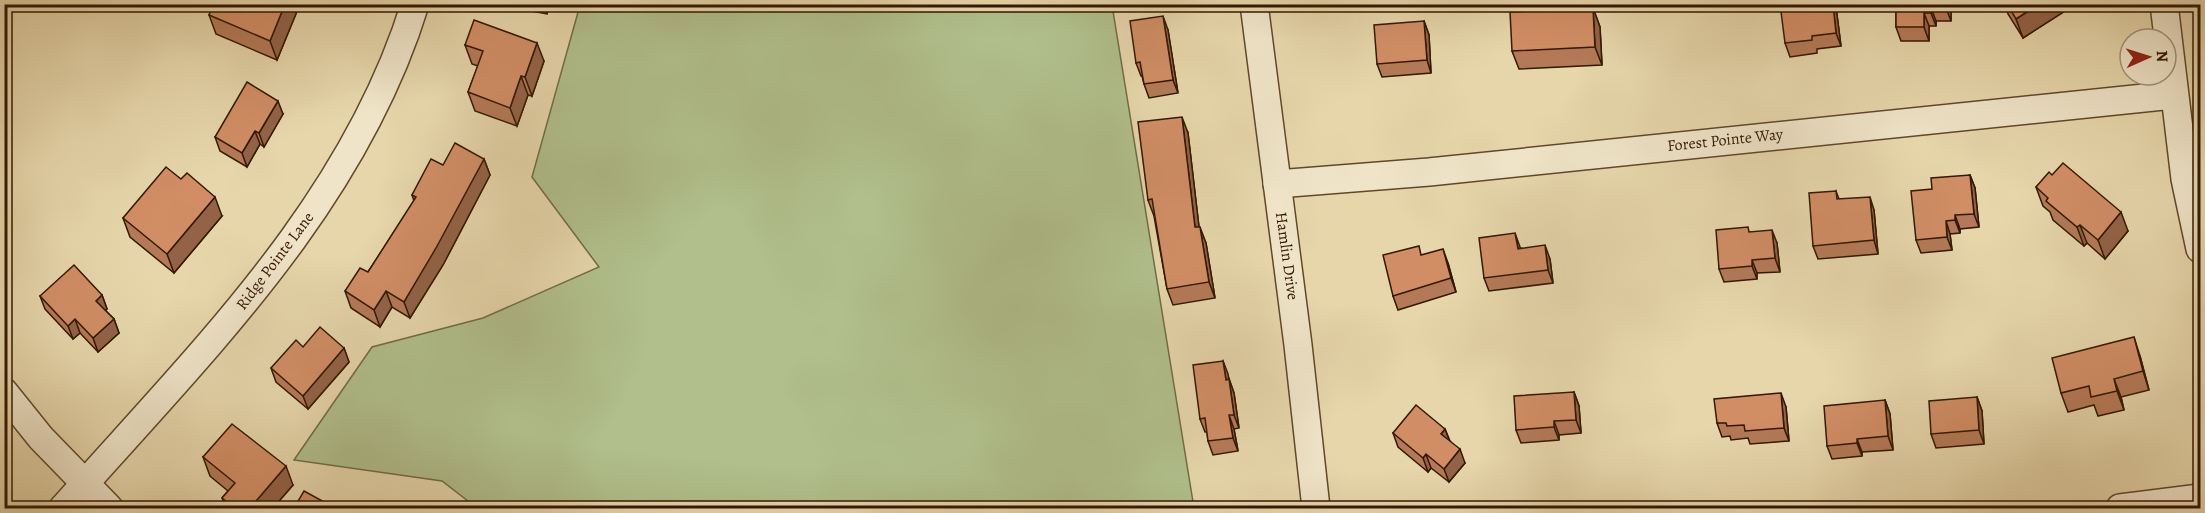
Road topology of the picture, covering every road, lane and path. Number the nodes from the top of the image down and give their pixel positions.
1 (415, 4) edge
2 (1254, 4) edge
3 (2164, 4) edge
4 (2173, 95) junction
5 (1277, 184) junction
6 (2200, 249) edge
7 (4, 392) edge
8 (84, 485) junction
9 (2200, 498) edge
10 (63, 508) edge
11 (109, 508) edge
12 (1316, 508) edge
13 (2120, 508) edge

1 - 8 street, Ridge Pointe Lane
2 - 5 street, Hamlin Drive
3 - 4 street
4 - 5 street, Forest Pointe Way
4 - 6 street
5 - 12 street, Hamlin Drive
7 - 8 street
8 - 10 street, Ridge Pointe Lane
8 - 11 street
9 - 13 street

